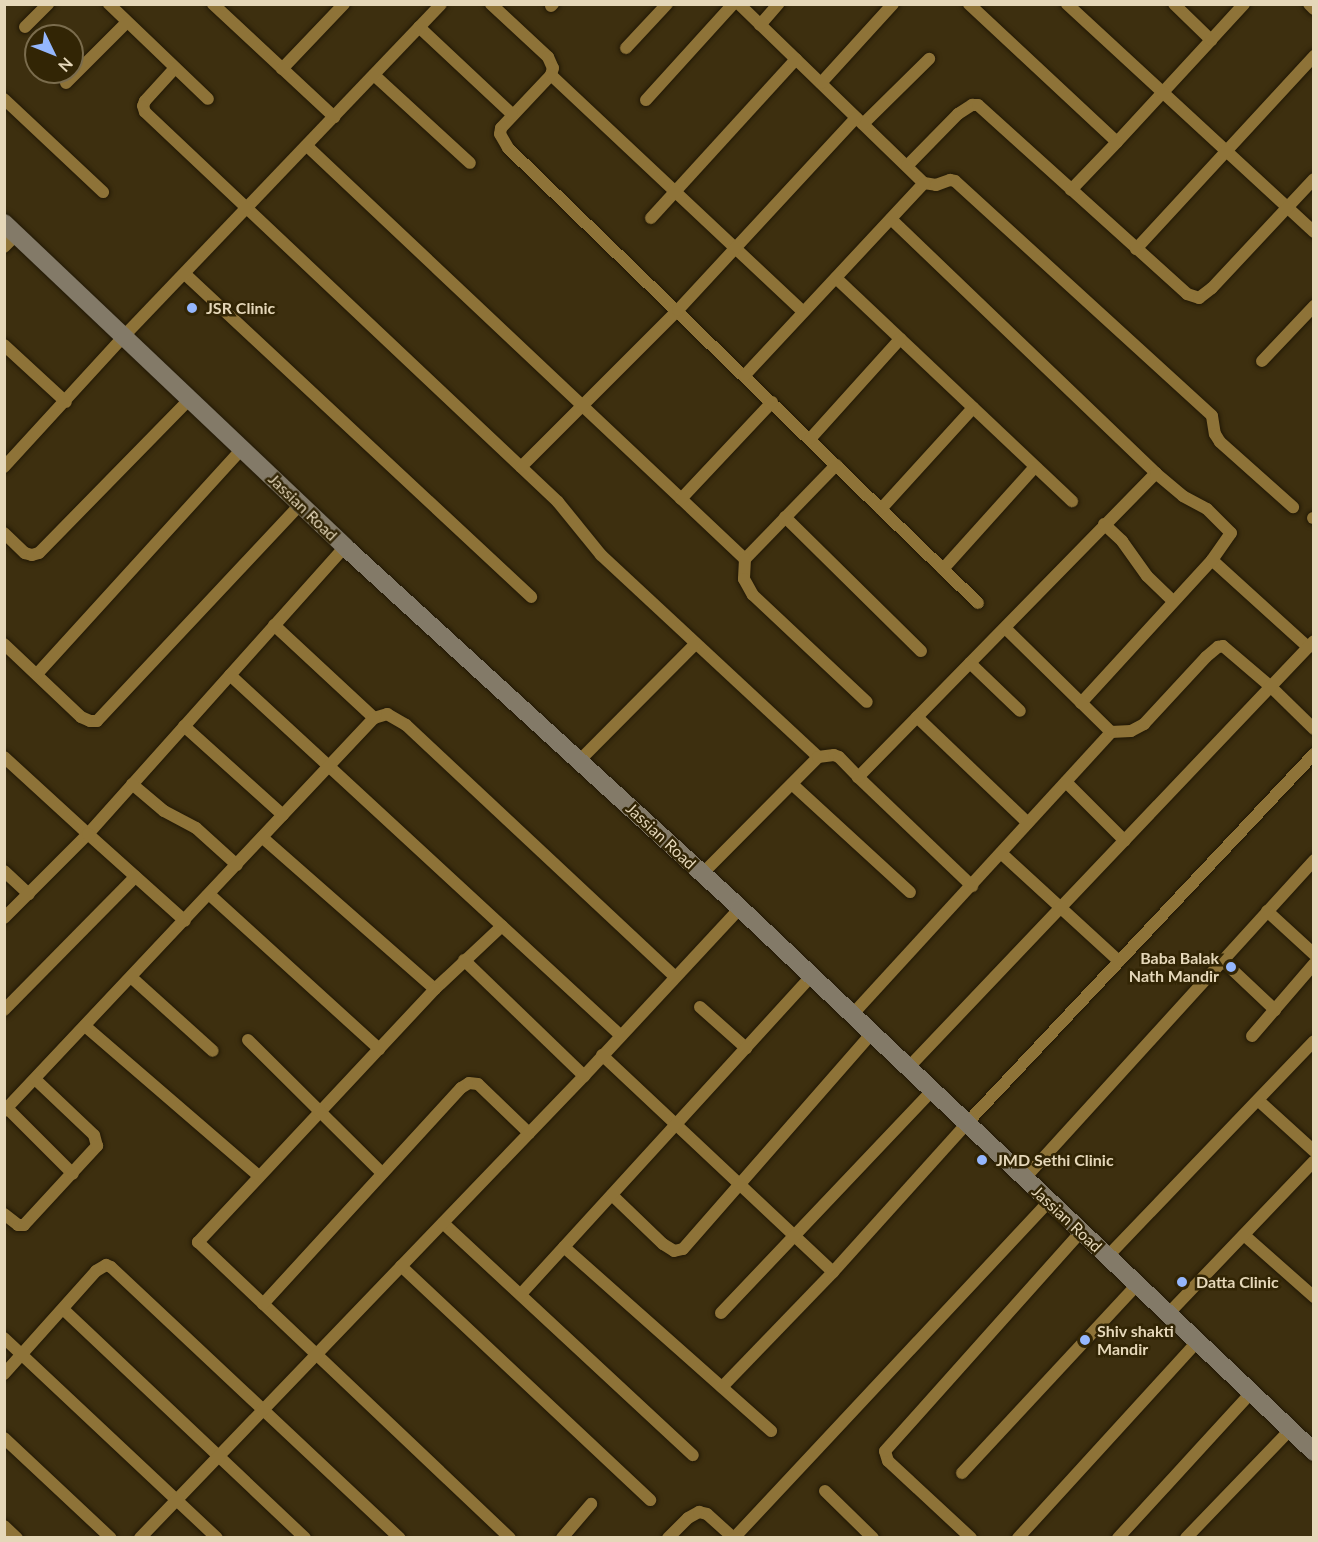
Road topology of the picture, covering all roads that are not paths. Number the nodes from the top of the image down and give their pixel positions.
1 (48, 4) edge
2 (109, 4) edge
3 (344, 4) edge
4 (441, 4) edge
5 (491, 4) edge
6 (667, 4) edge
7 (733, 4) edge
8 (739, 4) edge
9 (778, 4) edge
10 (894, 4) edge
11 (969, 4) edge
12 (1067, 4) edge
13 (1174, 4) edge
14 (1244, 4) edge
15 (1309, 4) edge
16 (220, 7) edge
17 (1314, 9) edge
18 (127, 22) junction
19 (28, 24) edge
20 (760, 24) junction
21 (419, 27) junction
22 (1211, 40) junction
23 (626, 48) dead end
24 (1314, 56) edge
25 (796, 59) junction
26 (929, 59) dead end
27 (84, 65) edge
28 (175, 68) junction
29 (282, 69) junction
30 (374, 75) junction
31 (551, 75) junction
32 (821, 83) junction
33 (1162, 93) junction
34 (4, 99) edge
35 (208, 99) dead end
36 (646, 100) dead end
37 (512, 114) junction
38 (334, 117) junction
39 (860, 121) junction
40 (1117, 142) junction
41 (308, 146) junction
42 (1227, 152) junction
43 (470, 163) dead end
44 (907, 166) junction
45 (1314, 179) edge
46 (924, 183) junction
47 (1071, 190) junction
48 (675, 191) junction
49 (103, 192) dead end
50 (1287, 207) junction
51 (247, 210) junction
52 (651, 218) dead end
53 (891, 219) junction
54 (1314, 232) edge
55 (8, 235) edge
56 (735, 248) junction
57 (1136, 249) junction
58 (186, 274) junction
59 (836, 278) junction
60 (1314, 306) edge
61 (678, 310) junction
62 (803, 312) junction
63 (123, 337) junction
64 (900, 339) junction
65 (4, 345) edge
66 (1262, 361) dead end
67 (745, 375) junction
68 (190, 399) junction
69 (66, 402) junction
70 (772, 402) junction
71 (582, 406) junction
72 (973, 408) junction
73 (810, 439) junction
74 (243, 448) junction
75 (836, 465) junction
76 (4, 467) edge
77 (521, 467) junction
78 (1035, 467) junction
79 (1156, 473) junction
80 (681, 499) junction
81 (1072, 501) dead end
82 (300, 505) junction
83 (1293, 507) dead end
84 (881, 509) junction
85 (785, 517) junction
86 (1104, 524) junction
87 (4, 533) edge
88 (345, 547) junction
89 (745, 559) junction
90 (1212, 560) junction
91 (943, 569) junction
92 (531, 597) dead end
93 (1173, 601) junction
94 (978, 603) dead end
95 (274, 625) junction
96 (1005, 628) junction
97 (4, 644) edge
98 (695, 644) junction
99 (1311, 644) edge
100 (921, 651) dead end
101 (970, 663) junction
102 (37, 674) junction
103 (230, 675) junction
104 (1271, 687) junction
105 (867, 702) dead end
106 (1081, 703) junction
107 (1020, 711) dead end
108 (917, 717) junction
109 (374, 718) junction
110 (184, 726) junction
111 (1314, 729) edge
112 (1111, 732) junction
113 (1314, 754) edge
114 (4, 757) edge
115 (818, 757) junction
116 (579, 761) junction
117 (330, 768) junction
118 (858, 777) junction
119 (1066, 782) junction
120 (132, 784) junction
121 (792, 784) junction
122 (283, 815) junction
123 (1028, 823) junction
124 (88, 834) junction
125 (264, 838) junction
126 (1125, 840) junction
127 (1001, 852) junction
128 (1314, 860) edge
129 (237, 865) junction
130 (4, 871) edge
131 (702, 874) junction
132 (135, 877) junction
133 (972, 886) junction
134 (910, 892) dead end
135 (29, 894) junction
136 (210, 895) junction
137 (740, 908) junction
138 (1062, 908) junction
139 (1267, 911) junction
140 (4, 918) edge
141 (185, 921) junction
142 (502, 926) junction
143 (1314, 954) edge
144 (464, 960) junction
145 (1222, 960) junction
146 (1119, 961) junction
147 (1314, 964) edge
148 (674, 976) junction
149 (811, 976) junction
150 (131, 977) junction
151 (435, 989) junction
152 (700, 1007) dead end
153 (4, 1010) edge
154 (1275, 1010) junction
155 (852, 1015) junction
156 (85, 1026) junction
157 (872, 1034) junction
158 (620, 1035) junction
159 (1252, 1036) dead end
160 (248, 1040) dead end
161 (1314, 1041) edge
162 (746, 1048) junction
163 (379, 1049) junction
164 (213, 1051) dead end
165 (602, 1055) junction
166 (908, 1068) junction
167 (584, 1076) junction
168 (35, 1079) junction
169 (932, 1091) junction
170 (1259, 1101) junction
171 (6, 1109) edge
172 (320, 1113) junction
173 (967, 1124) junction
174 (674, 1126) junction
175 (529, 1133) junction
176 (1314, 1150) edge
177 (1312, 1165) edge
178 (382, 1173) junction
179 (72, 1174) junction
180 (260, 1176) junction
181 (1025, 1178) junction
182 (739, 1186) junction
183 (612, 1195) junction
184 (1049, 1201) junction
185 (4, 1214) edge
186 (443, 1223) junction
187 (1081, 1232) junction
188 (1244, 1235) junction
189 (793, 1236) junction
190 (564, 1247) junction
191 (1107, 1257) junction
192 (401, 1266) junction
193 (833, 1272) junction
194 (1137, 1285) junction
195 (521, 1294) junction
196 (1314, 1297) edge
197 (263, 1304) junction
198 (63, 1309) junction
199 (721, 1313) dead end
200 (1168, 1314) junction
201 (4, 1338) edge
202 (1197, 1342) junction
203 (315, 1355) junction
204 (22, 1356) junction
205 (4, 1374) edge
206 (722, 1387) junction
207 (1251, 1393) junction
208 (263, 1409) junction
209 (1290, 1430) junction
210 (771, 1431) dead end
211 (4, 1438) edge
212 (1311, 1444) edge
213 (693, 1455) dead end
214 (218, 1456) junction
215 (962, 1473) dead end
216 (825, 1491) dead end
217 (177, 1499) junction
218 (650, 1500) dead end
219 (591, 1504) dead end
220 (4, 1526) edge
221 (17, 1538) edge
222 (111, 1538) edge
223 (140, 1538) edge
224 (217, 1538) edge
225 (305, 1538) edge
226 (400, 1538) edge
227 (510, 1538) edge
228 (562, 1538) edge
229 (668, 1538) edge
230 (734, 1538) edge
231 (873, 1538) edge
232 (971, 1538) edge
233 (1018, 1538) edge
234 (1118, 1538) edge
235 (1186, 1538) edge

1 - 19 street
2 - 18 street
3 - 29 street
4 - 21 street
5 - 31 street
6 - 23 street
7 - 36 street
8 - 20 street
9 - 20 street
10 - 32 street
11 - 40 street
12 - 33 street
13 - 22 street
14 - 22 street
15 - 17 street
16 - 29 street
18 - 27 street
18 - 28 street
20 - 25 street
21 - 30 street
21 - 37 street
22 - 33 street
24 - 42 street
25 - 32 street
25 - 48 street
26 - 39 street
28 - 35 street
28 - 51 street
29 - 38 street
30 - 38 street
30 - 43 street
31 - 37 street
31 - 48 street
32 - 39 street
33 - 40 street
33 - 42 street
34 - 49 street
37 - 61 street
38 - 41 street
39 - 44 street
39 - 56 street
40 - 47 street
41 - 51 street
41 - 71 street
42 - 50 street
42 - 57 street
44 - 46 street
44 - 47 street
45 - 50 street
46 - 53 street
46 - 83 street
47 - 57 street
48 - 52 street
48 - 56 street
50 - 54 street
50 - 57 street
51 - 58 street
51 - 77 street
53 - 59 street
53 - 79 street
55 - 63 street, Jassian Road
56 - 61 street
56 - 62 street
58 - 63 street
58 - 92 street
59 - 62 street
59 - 64 street
60 - 66 street
61 - 67 street
61 - 71 street
62 - 67 street
63 - 68 street, Jassian Road
63 - 69 street
64 - 72 street
64 - 73 street
65 - 69 street
67 - 70 street
68 - 74 street, Jassian Road
68 - 87 street
69 - 76 street
70 - 73 street
70 - 80 street
71 - 77 street
71 - 80 street
72 - 78 street
72 - 84 street
73 - 75 street
74 - 82 street, Jassian Road
74 - 102 street
75 - 84 street
75 - 85 street
77 - 98 street
78 - 81 street
78 - 91 street
79 - 86 street
79 - 90 street
80 - 89 street
82 - 88 street, Jassian Road
82 - 102 street
84 - 91 street
85 - 89 street
85 - 100 street
86 - 93 street
86 - 96 street
88 - 95 street
88 - 116 street, Jassian Road
89 - 105 street
90 - 93 street
90 - 99 street
91 - 94 street
93 - 106 street
95 - 103 street
95 - 109 street
96 - 101 street
96 - 106 street
97 - 102 street
98 - 115 street
98 - 116 street
99 - 104 street
101 - 107 street
101 - 108 street
103 - 110 street
103 - 117 street
104 - 111 street
104 - 112 street
104 - 126 street
106 - 112 street
108 - 118 street
108 - 123 street
109 - 117 street
109 - 148 street
110 - 120 street
110 - 122 street
112 - 119 street
113 - 146 street
114 - 124 street
115 - 118 street
115 - 121 street
116 - 131 street, Jassian Road
117 - 122 street
117 - 142 street
118 - 133 street
119 - 123 street
119 - 126 street
120 - 124 street
120 - 129 street
121 - 131 street
121 - 134 street
122 - 125 street
123 - 127 street
124 - 132 street
124 - 135 street
125 - 129 street
125 - 151 street
126 - 138 street
127 - 133 street
127 - 138 street
128 - 139 street
129 - 136 street
130 - 135 street
131 - 137 street, Jassian Road
132 - 141 street
132 - 153 street
133 - 155 street
135 - 140 street
136 - 141 street
136 - 163 street
137 - 148 street
137 - 149 street, Jassian Road
138 - 146 street
138 - 166 street
139 - 143 street
139 - 145 street
141 - 150 street
142 - 144 street
142 - 158 street
144 - 151 street
144 - 167 street
145 - 154 street
145 - 181 street
146 - 173 street
147 - 154 street
148 - 158 street
149 - 155 street, Jassian Road
149 - 162 street
150 - 156 street
150 - 164 street
151 - 163 street
152 - 162 street
154 - 159 street
155 - 157 street, Jassian Road
156 - 168 street
156 - 180 street
157 - 166 street, Jassian Road
157 - 182 street
158 - 165 street
160 - 172 street
161 - 170 street
162 - 174 street
163 - 172 street
165 - 167 street
165 - 174 street
166 - 169 street, Jassian Road
167 - 175 street
168 - 171 street
168 - 179 street
169 - 173 street, Jassian Road
169 - 189 street
170 - 176 street
170 - 191 street
171 - 179 street
172 - 178 street
172 - 180 street
173 - 181 street, Jassian Road
173 - 193 street
174 - 182 street
174 - 183 street
175 - 178 street
175 - 186 street
177 - 188 street
178 - 197 street
179 - 185 street
180 - 197 street
181 - 184 street, Jassian Road
182 - 183 street
182 - 189 street
183 - 190 street
184 - 187 street, Jassian Road
184 - 230 street
186 - 192 street
186 - 195 street
187 - 191 street, Jassian Road
187 - 232 street
188 - 196 street
188 - 200 street
189 - 193 street
189 - 199 street
190 - 195 street
190 - 206 street
191 - 194 street, Jassian Road
192 - 203 street
192 - 218 street
193 - 206 street
194 - 200 street, Jassian Road
194 - 215 street
195 - 213 street
197 - 203 street
198 - 204 street
198 - 208 street
198 - 214 street
200 - 202 street, Jassian Road
201 - 204 street
202 - 207 street, Jassian Road
202 - 233 street
203 - 208 street
203 - 227 street
204 - 205 street
204 - 217 street
206 - 210 street
207 - 209 street, Jassian Road
207 - 234 street
208 - 214 street
208 - 226 street
209 - 212 street, Jassian Road
209 - 235 street
211 - 222 street
214 - 217 street
214 - 225 street
216 - 231 street
217 - 223 street
217 - 224 street
219 - 228 street
220 - 221 street
229 - 230 street

